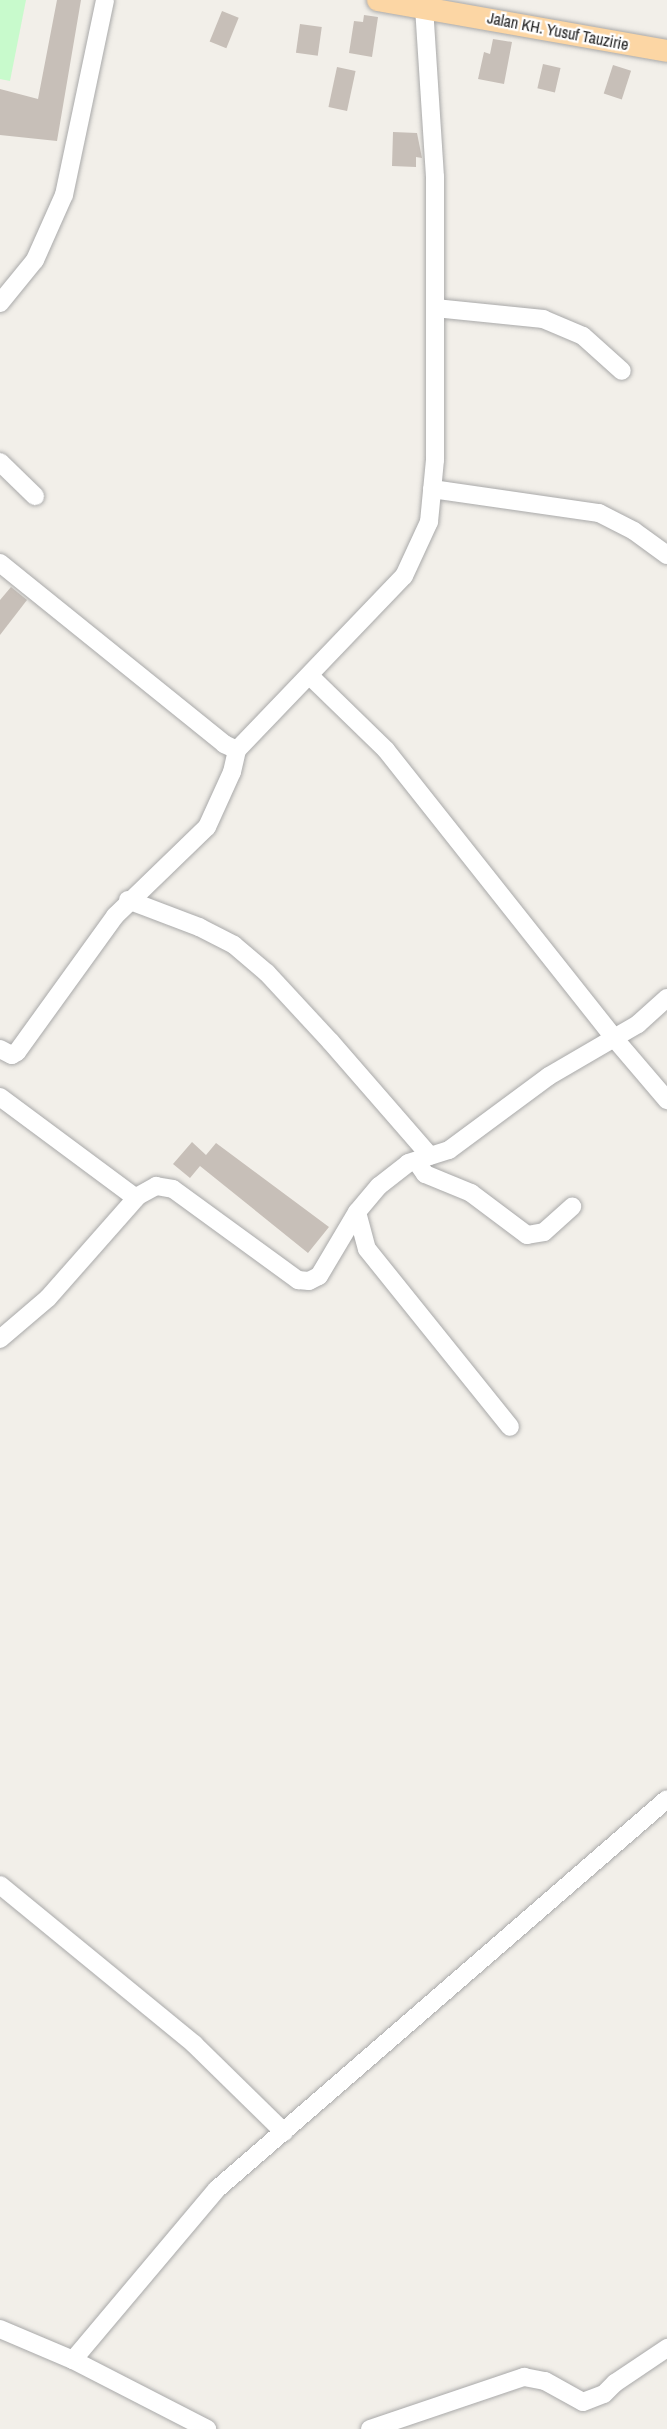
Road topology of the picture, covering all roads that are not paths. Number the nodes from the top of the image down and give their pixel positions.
1 (105, 0) edge
2 (378, 0) edge
3 (424, 6) junction
4 (667, 51) edge
5 (0, 303) edge
6 (435, 308) junction
7 (622, 371) dead end
8 (0, 462) edge
9 (432, 489) junction
10 (35, 496) dead end
11 (667, 555) edge
12 (0, 563) edge
13 (310, 675) junction
14 (237, 750) junction
15 (128, 900) junction
16 (667, 998) edge
17 (614, 1038) junction
18 (0, 1049) edge
19 (0, 1098) edge
20 (667, 1100) edge
21 (423, 1158) junction
22 (136, 1198) junction
23 (572, 1207) dead end
24 (357, 1212) junction
25 (0, 1339) edge
26 (510, 1427) dead end
27 (667, 1799) edge
28 (0, 1885) edge
29 (284, 2132) junction
30 (0, 2329) edge
31 (667, 2348) edge
32 (73, 2360) junction
33 (207, 2429) edge
34 (370, 2429) edge

1 - 5 street
2 - 3 main road, Jalan KH. Yusuf Tauzirie
3 - 4 main road, Jalan KH. Yusuf Tauzirie
3 - 6 street
6 - 7 street
6 - 9 street
8 - 10 street
9 - 11 street
9 - 13 street
12 - 14 street
13 - 14 street
13 - 17 street
14 - 15 street
15 - 18 street
15 - 21 street
16 - 17 street
17 - 20 street
17 - 21 street
19 - 22 street
21 - 23 street
21 - 24 street
22 - 24 street
22 - 25 street
24 - 26 street
27 - 29 street
28 - 29 street
29 - 32 street
30 - 32 street
31 - 34 street
32 - 33 street

